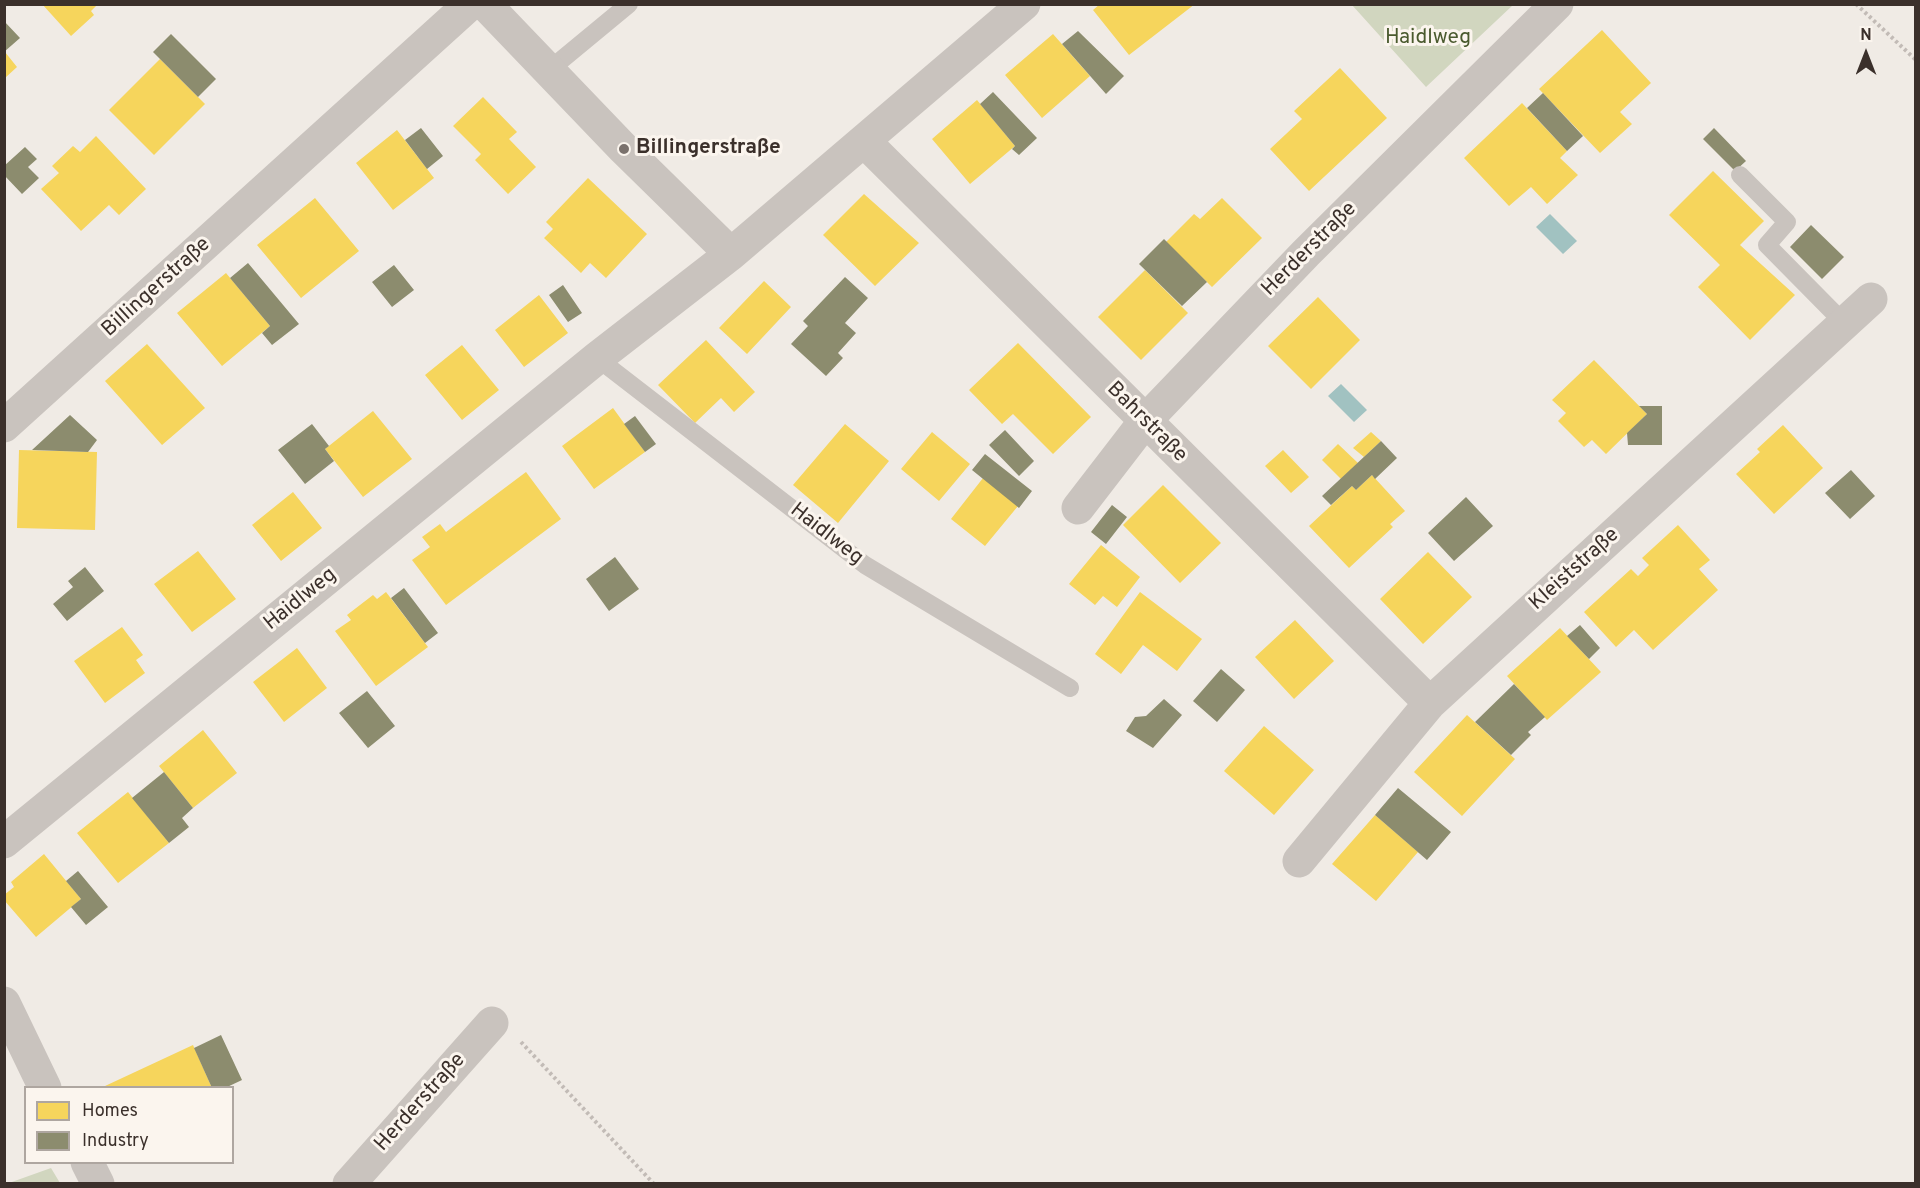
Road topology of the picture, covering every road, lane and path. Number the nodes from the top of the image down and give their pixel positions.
1 (470, 4) edge
2 (485, 4) edge
3 (629, 4) edge
4 (1024, 4) edge
5 (1557, 4) edge
6 (1856, 4) edge
7 (1916, 60) edge
8 (548, 71) junction
9 (864, 141) junction
10 (1740, 175) dead end
11 (731, 254) junction
12 (1871, 300) dead end
13 (1845, 324) junction
14 (597, 358) junction
15 (1144, 421) junction
16 (4, 426) edge
17 (1078, 508) dead end
18 (1070, 688) dead end
19 (1430, 703) junction
20 (4, 842) edge
21 (1299, 861) dead end
22 (4, 1003) edge
23 (492, 1023) joint
24 (44, 1086) edge
25 (88, 1164) edge
26 (98, 1184) edge
27 (349, 1184) edge
28 (654, 1184) edge

1 - 16 street, Billingerstraße
2 - 8 street
3 - 8 lane
4 - 9 street, Haidlweg
5 - 15 street, Herderstraße
6 - 7 path
8 - 11 street
9 - 11 street, Haidlweg
9 - 15 street, Bahrstraße
10 - 13 lane
11 - 14 street, Haidlweg
12 - 13 street, Kleiststraße
13 - 19 street, Kleiststraße
14 - 18 lane, Haidlweg
14 - 20 street, Haidlweg
15 - 17 street, Herderstraße
15 - 19 street, Bahrstraße
19 - 21 street, Kleiststraße
22 - 24 street
23 - 27 street, Herderstraße
23 - 28 path
25 - 26 street

